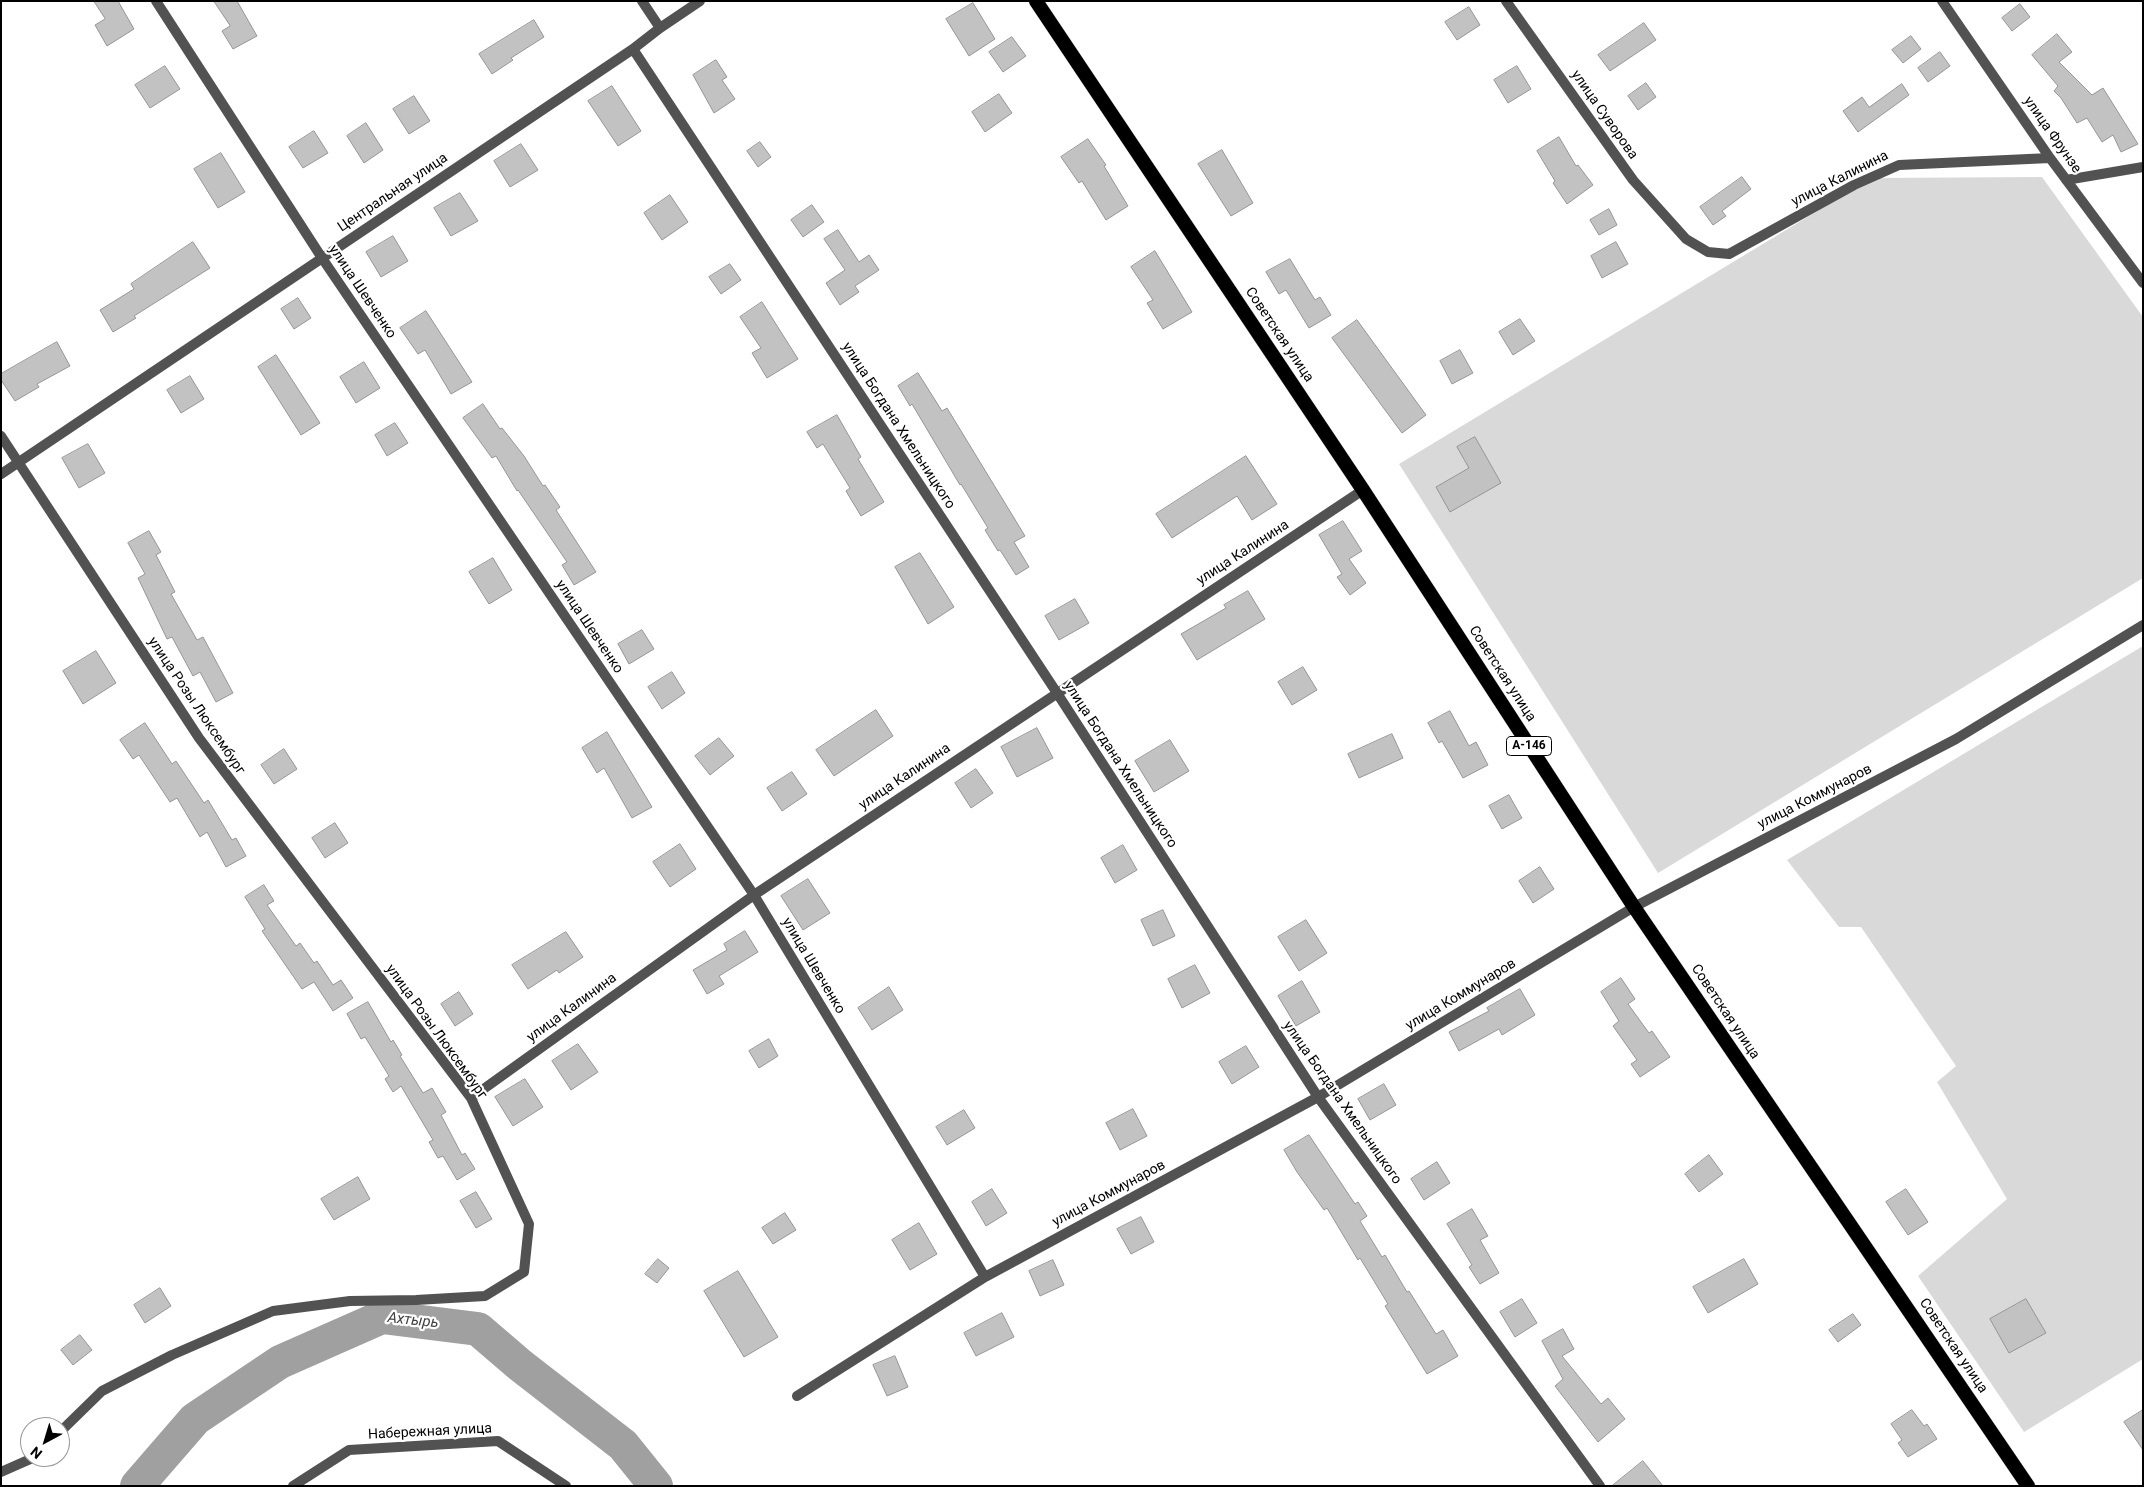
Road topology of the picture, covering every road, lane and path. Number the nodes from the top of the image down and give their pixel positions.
1 (156, 1) edge
2 (642, 1) edge
3 (700, 1) edge
4 (1036, 1) edge
5 (1506, 1) edge
6 (1942, 1) edge
7 (660, 28) junction
8 (633, 48) junction
9 (2050, 158) junction
10 (2143, 167) edge
11 (2066, 180) junction
12 (1686, 239) joint
13 (322, 258) junction
14 (2143, 283) edge
15 (1, 436) edge
16 (19, 462) junction
17 (1, 474) edge
18 (1363, 490) junction
19 (2143, 625) edge
20 (1057, 693) junction
21 (754, 895) junction
22 (1634, 907) junction
23 (1318, 1097) junction
24 (471, 1098) junction
25 (985, 1278) junction
26 (797, 1396) dead end
27 (70, 1422) edge
28 (20, 1464) edge
29 (1, 1472) edge
30 (293, 1486) edge
31 (566, 1486) edge
32 (1600, 1486) edge
33 (2028, 1486) edge

1 - 13 street, улица Шевченко
2 - 7 street
3 - 7 street, Центральная улица
4 - 18 highway, Советская улица / А-146
5 - 12 street, улица Суворова
6 - 9 street, улица Фрунзе
7 - 8 street, Центральная улица
8 - 13 street, Центральная улица
8 - 20 street, улица Богдана Хмельницкого
9 - 11 street, улица Фрунзе
9 - 12 street, улица Калинина
10 - 11 street
11 - 14 street, улица Фрунзе
13 - 16 street, Центральная улица
13 - 21 street, улица Шевченко
15 - 16 street, улица Розы Люксембург
16 - 17 street, Центральная улица
16 - 24 street, улица Розы Люксембург
18 - 20 street, улица Калинина
18 - 22 highway, Советская улица / А-146
19 - 22 street, улица Коммунаров
20 - 21 street, улица Калинина
20 - 23 street, улица Богдана Хмельницкого
21 - 24 street, улица Калинина
21 - 25 street, улица Шевченко
22 - 23 street, улица Коммунаров
22 - 33 highway, Советская улица / А-146
23 - 25 street, улица Коммунаров
23 - 32 street, улица Богдана Хмельницкого
24 - 27 street, улица Розы Люксембург
25 - 26 street, улица Коммунаров
28 - 29 street
30 - 31 street, Набережная улица

